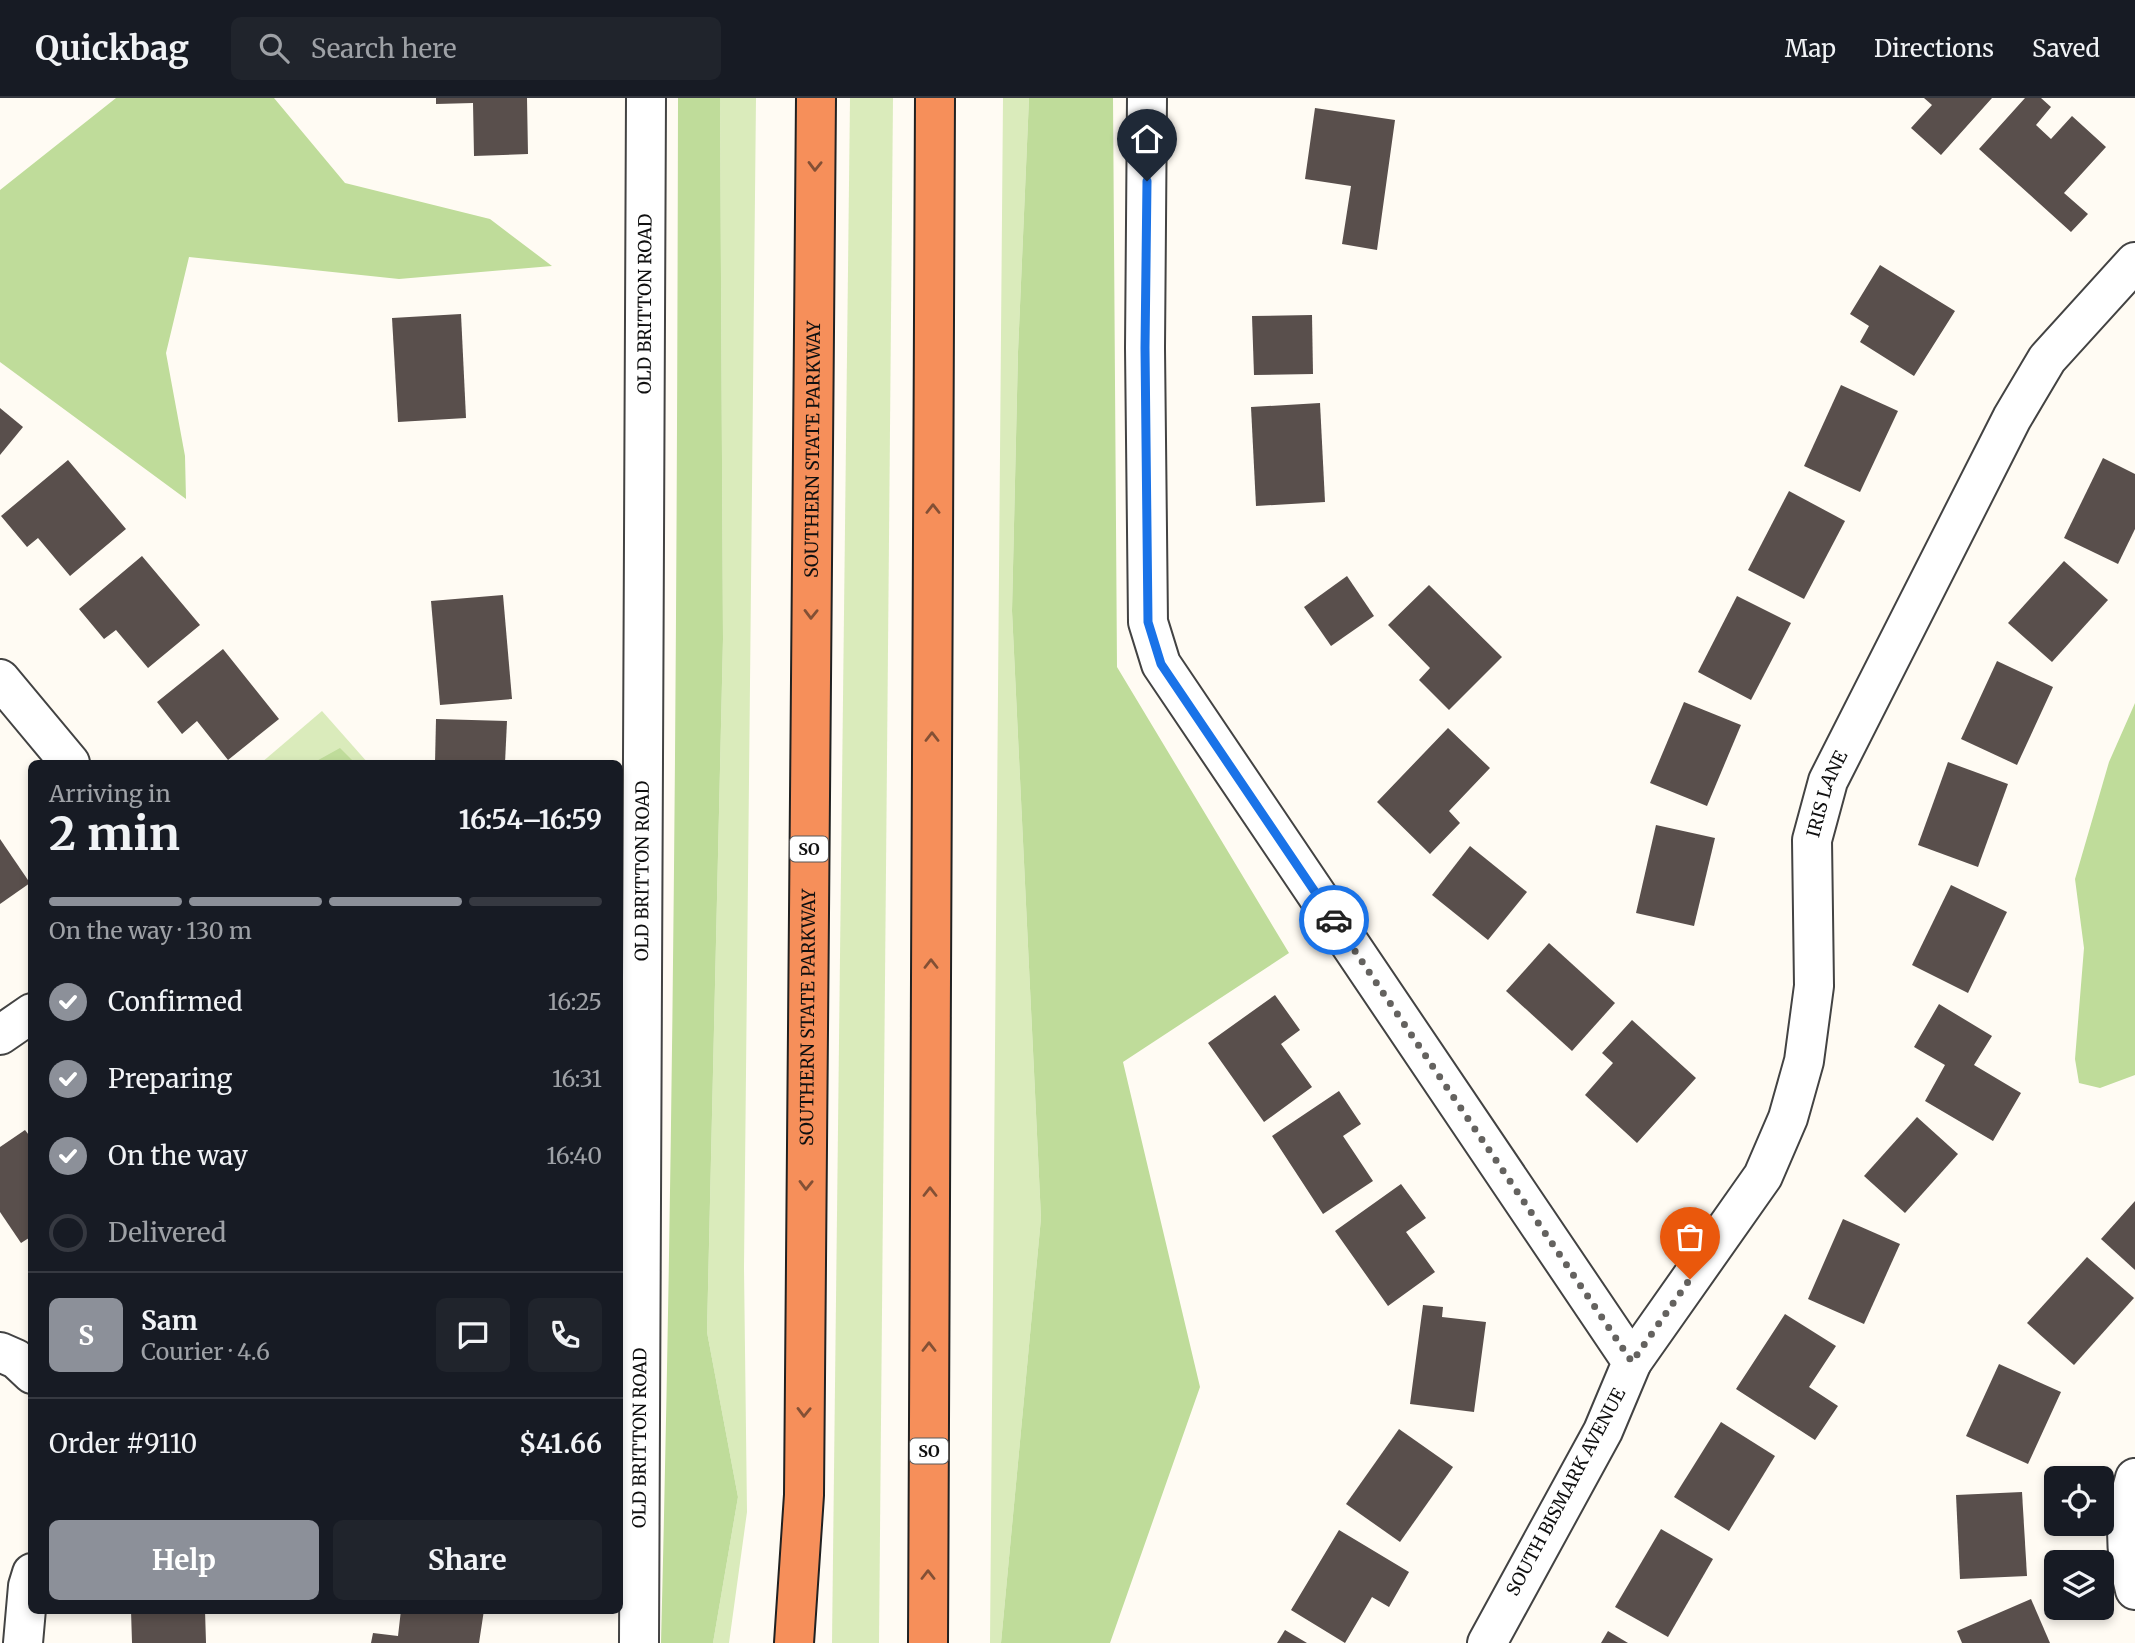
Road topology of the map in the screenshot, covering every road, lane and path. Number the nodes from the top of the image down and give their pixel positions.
1 (646, 98) edge
2 (816, 98) edge
3 (935, 98) edge
4 (1147, 98) edge
5 (2135, 262) edge
6 (0, 679) edge
7 (68, 760) edge
8 (28, 1016) edge
9 (0, 1035) edge
10 (0, 1352) edge
11 (1632, 1362) junction
12 (28, 1370) edge
13 (2135, 1478) edge
14 (28, 1586) edge
15 (2135, 1590) edge
16 (23, 1643) edge
17 (639, 1643) edge
18 (794, 1643) edge
19 (928, 1643) edge
20 (1487, 1643) edge

1 - 17 street, OLD BRITTON ROAD
2 -> 18 highway, SOUTHERN STATE PARKWAY / SO
19 -> 3 highway, SO
4 - 11 street
5 - 11 street, IRIS LANE
6 - 7 street
8 - 9 street
10 - 12 street
11 - 20 street, SOUTH BISMARK AVENUE
13 - 15 street
14 - 16 street

